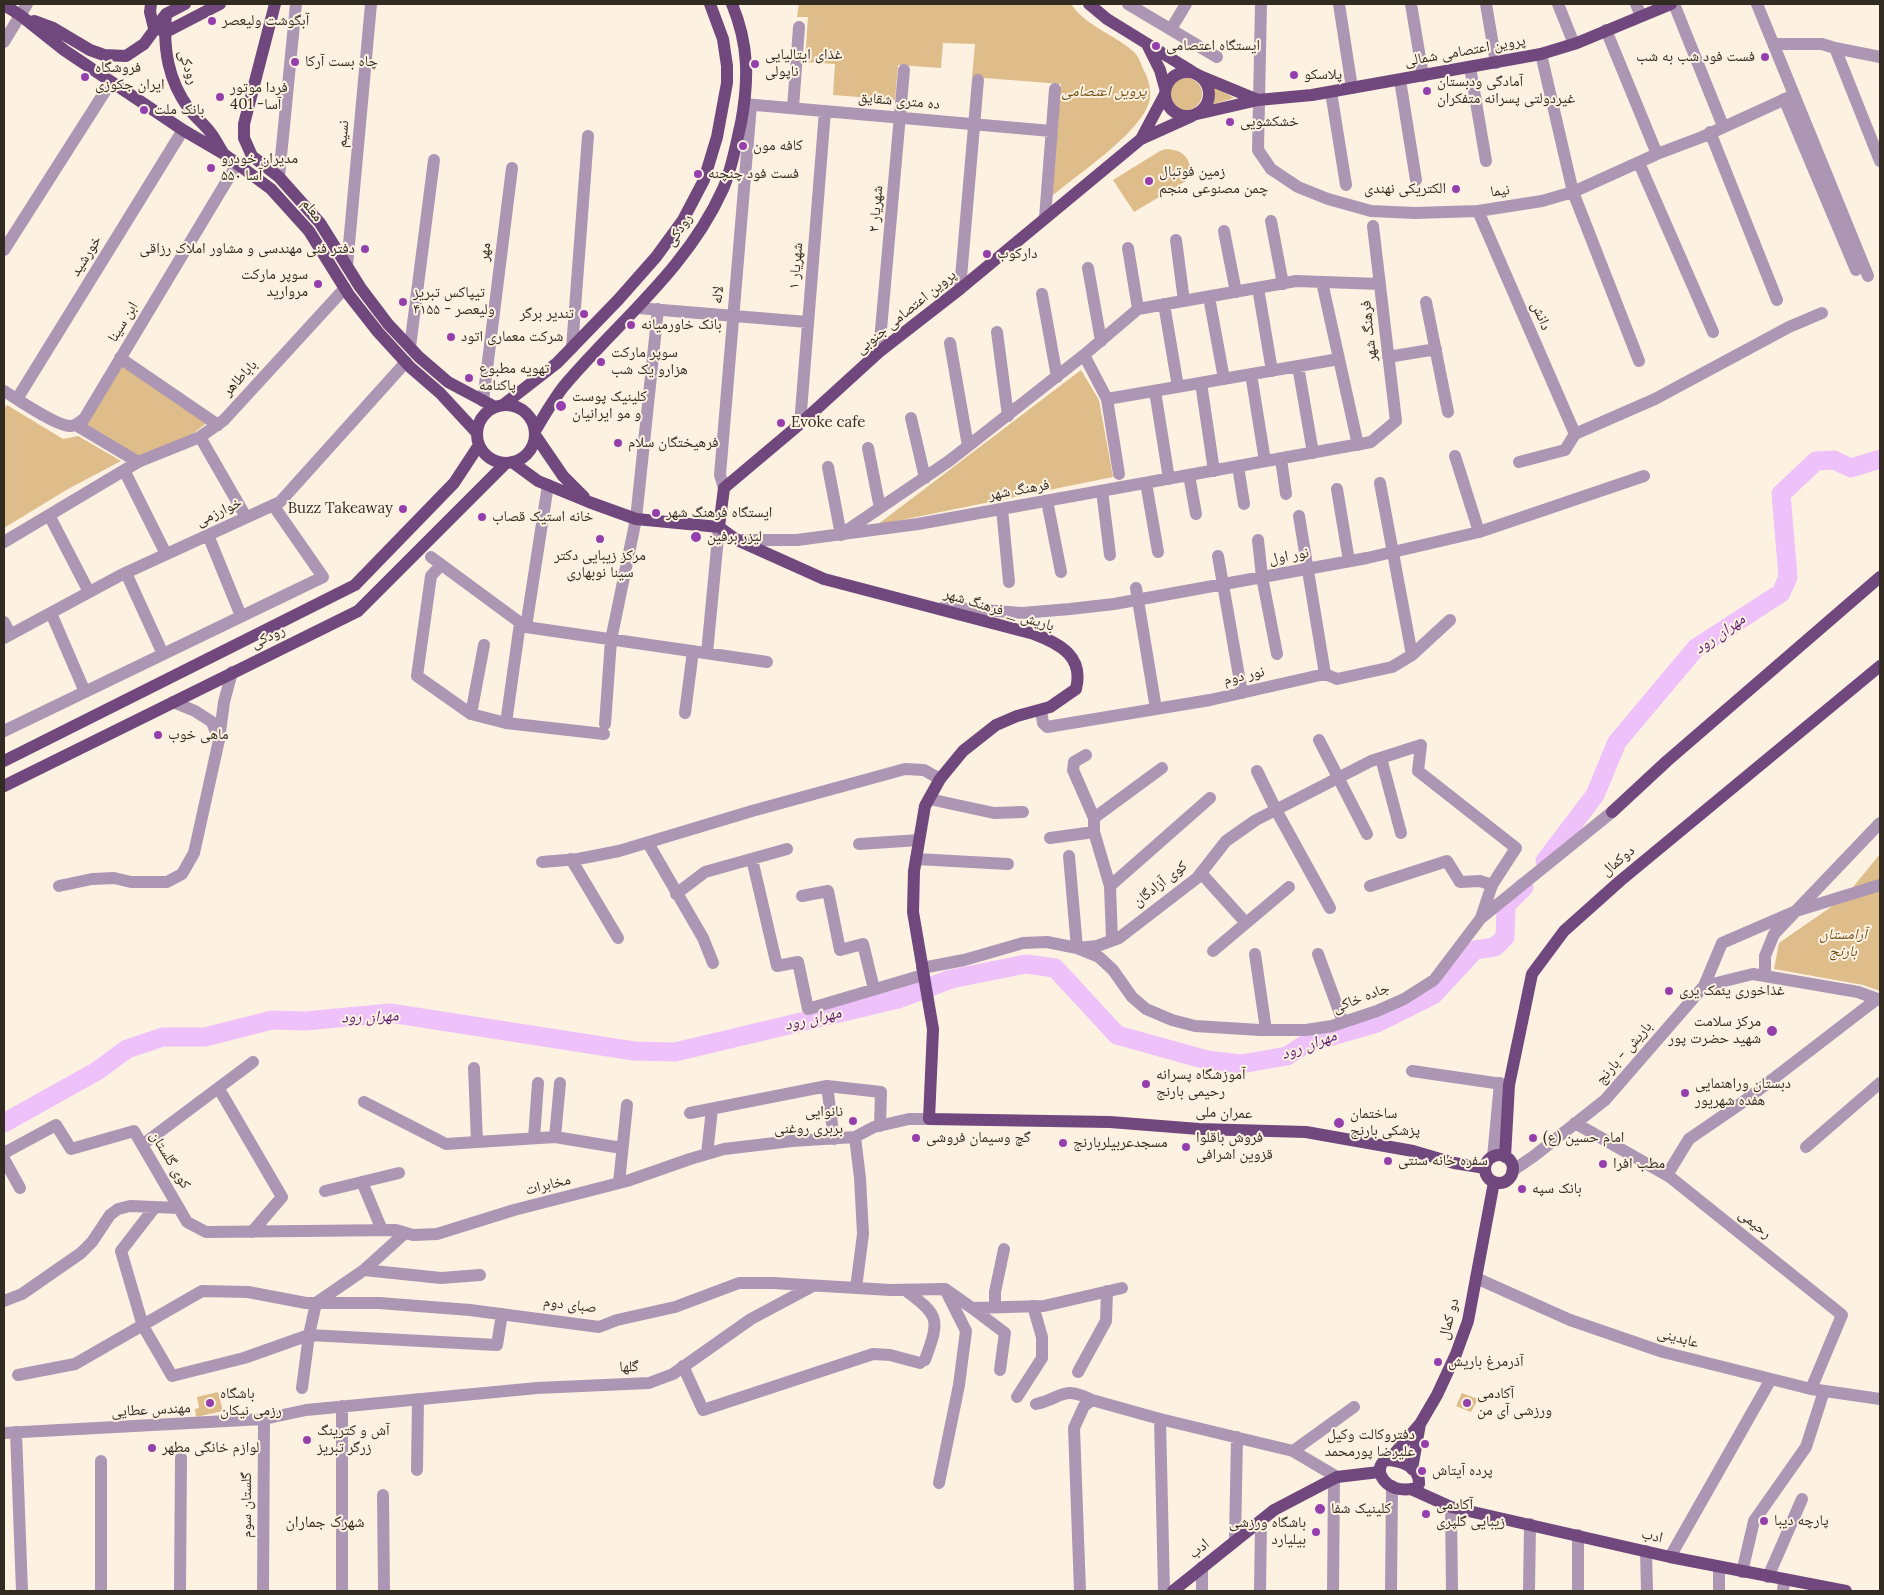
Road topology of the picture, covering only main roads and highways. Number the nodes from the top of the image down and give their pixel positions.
1 (151, 4) edge
2 (185, 4) edge
3 (220, 4) edge
4 (275, 4) edge
5 (710, 4) edge
6 (732, 4) edge
7 (1089, 4) edge
8 (1672, 4) edge
9 (4, 5) edge
10 (166, 9) edge
11 (20, 15) junction
12 (159, 31) junction
13 (1148, 46) junction
14 (1196, 74) junction
15 (727, 83) junction
16 (746, 84) junction
17 (1165, 91) junction
18 (1258, 100) junction
19 (1195, 115) junction
20 (1141, 139) junction
21 (224, 154) junction
22 (667, 241) junction
23 (682, 255) junction
24 (494, 404) junction
25 (535, 433) junction
26 (478, 439) junction
27 (509, 463) junction
28 (589, 502) junction
29 (719, 526) junction
30 (1880, 577) edge
31 (1880, 666) edge
32 (4, 761) edge
33 (4, 786) edge
34 (1612, 812) road end
35 (929, 1119) joint
36 (1499, 1157) junction
37 (1485, 1168) junction
38 (1498, 1183) junction
39 (1420, 1424) junction
40 (1389, 1460) junction
41 (1380, 1472) junction
42 (1414, 1479) junction
43 (1783, 1585) edge
44 (1173, 1591) edge
45 (1844, 1591) edge

1 - 12 main road
2 - 10 main road
3 - 12 main road
4 - 24 main road, معلم
5 - 15 main road, رودکى
6 - 16 main road, رودکى
7 - 13 main road, پروین اعتصامی شمالی
8 - 18 main road, پروین اعتصامی شمالی
9 - 11 main road, معلم
10 - 12 main road
11 - 12 main road
11 - 21 main road, معلم
12 - 21 main road, رودکی
13 - 14 main road, پروین اعتصامی شمالی
13 - 17 main road
14 - 17 main road
14 - 18 main road, پروین اعتصامی شمالی
14 - 19 main road
15 - 16 main road
15 - 22 main road, رودکى
16 - 23 main road, رودکى
17 - 19 main road
17 - 20 main road, پروین اعتصامی جنوبی
18 - 19 main road, پروین اعتصامی شمالی
19 - 20 main road, پروین اعتصامی جنوبی
20 - 29 main road, پروین اعتصامی جنوبی
21 - 26 main road, معلم
22 - 23 main road
22 - 24 main road, رودکى
23 - 25 main road, رودکى
24 - 25 main road
24 - 26 main road
25 - 27 main road
25 - 28 main road
26 - 27 main road
26 - 32 main road, رودکی
27 - 28 main road
27 - 33 main road, رودکی
28 - 29 main road
29 - 35 main road, باریش _ فرهنگ شهر
30 - 34 main road
31 - 36 main road, دوکمال
35 - 37 main road, عمران ملی
36 - 37 main road
36 - 38 main road
37 - 38 main road
38 - 39 main road, دو کمال
39 - 40 main road
39 - 42 main road
40 - 41 main road
40 - 42 main road
41 - 42 main road
41 - 44 main road, ادب
42 - 43 main road, ادب
43 - 45 main road, ادب

